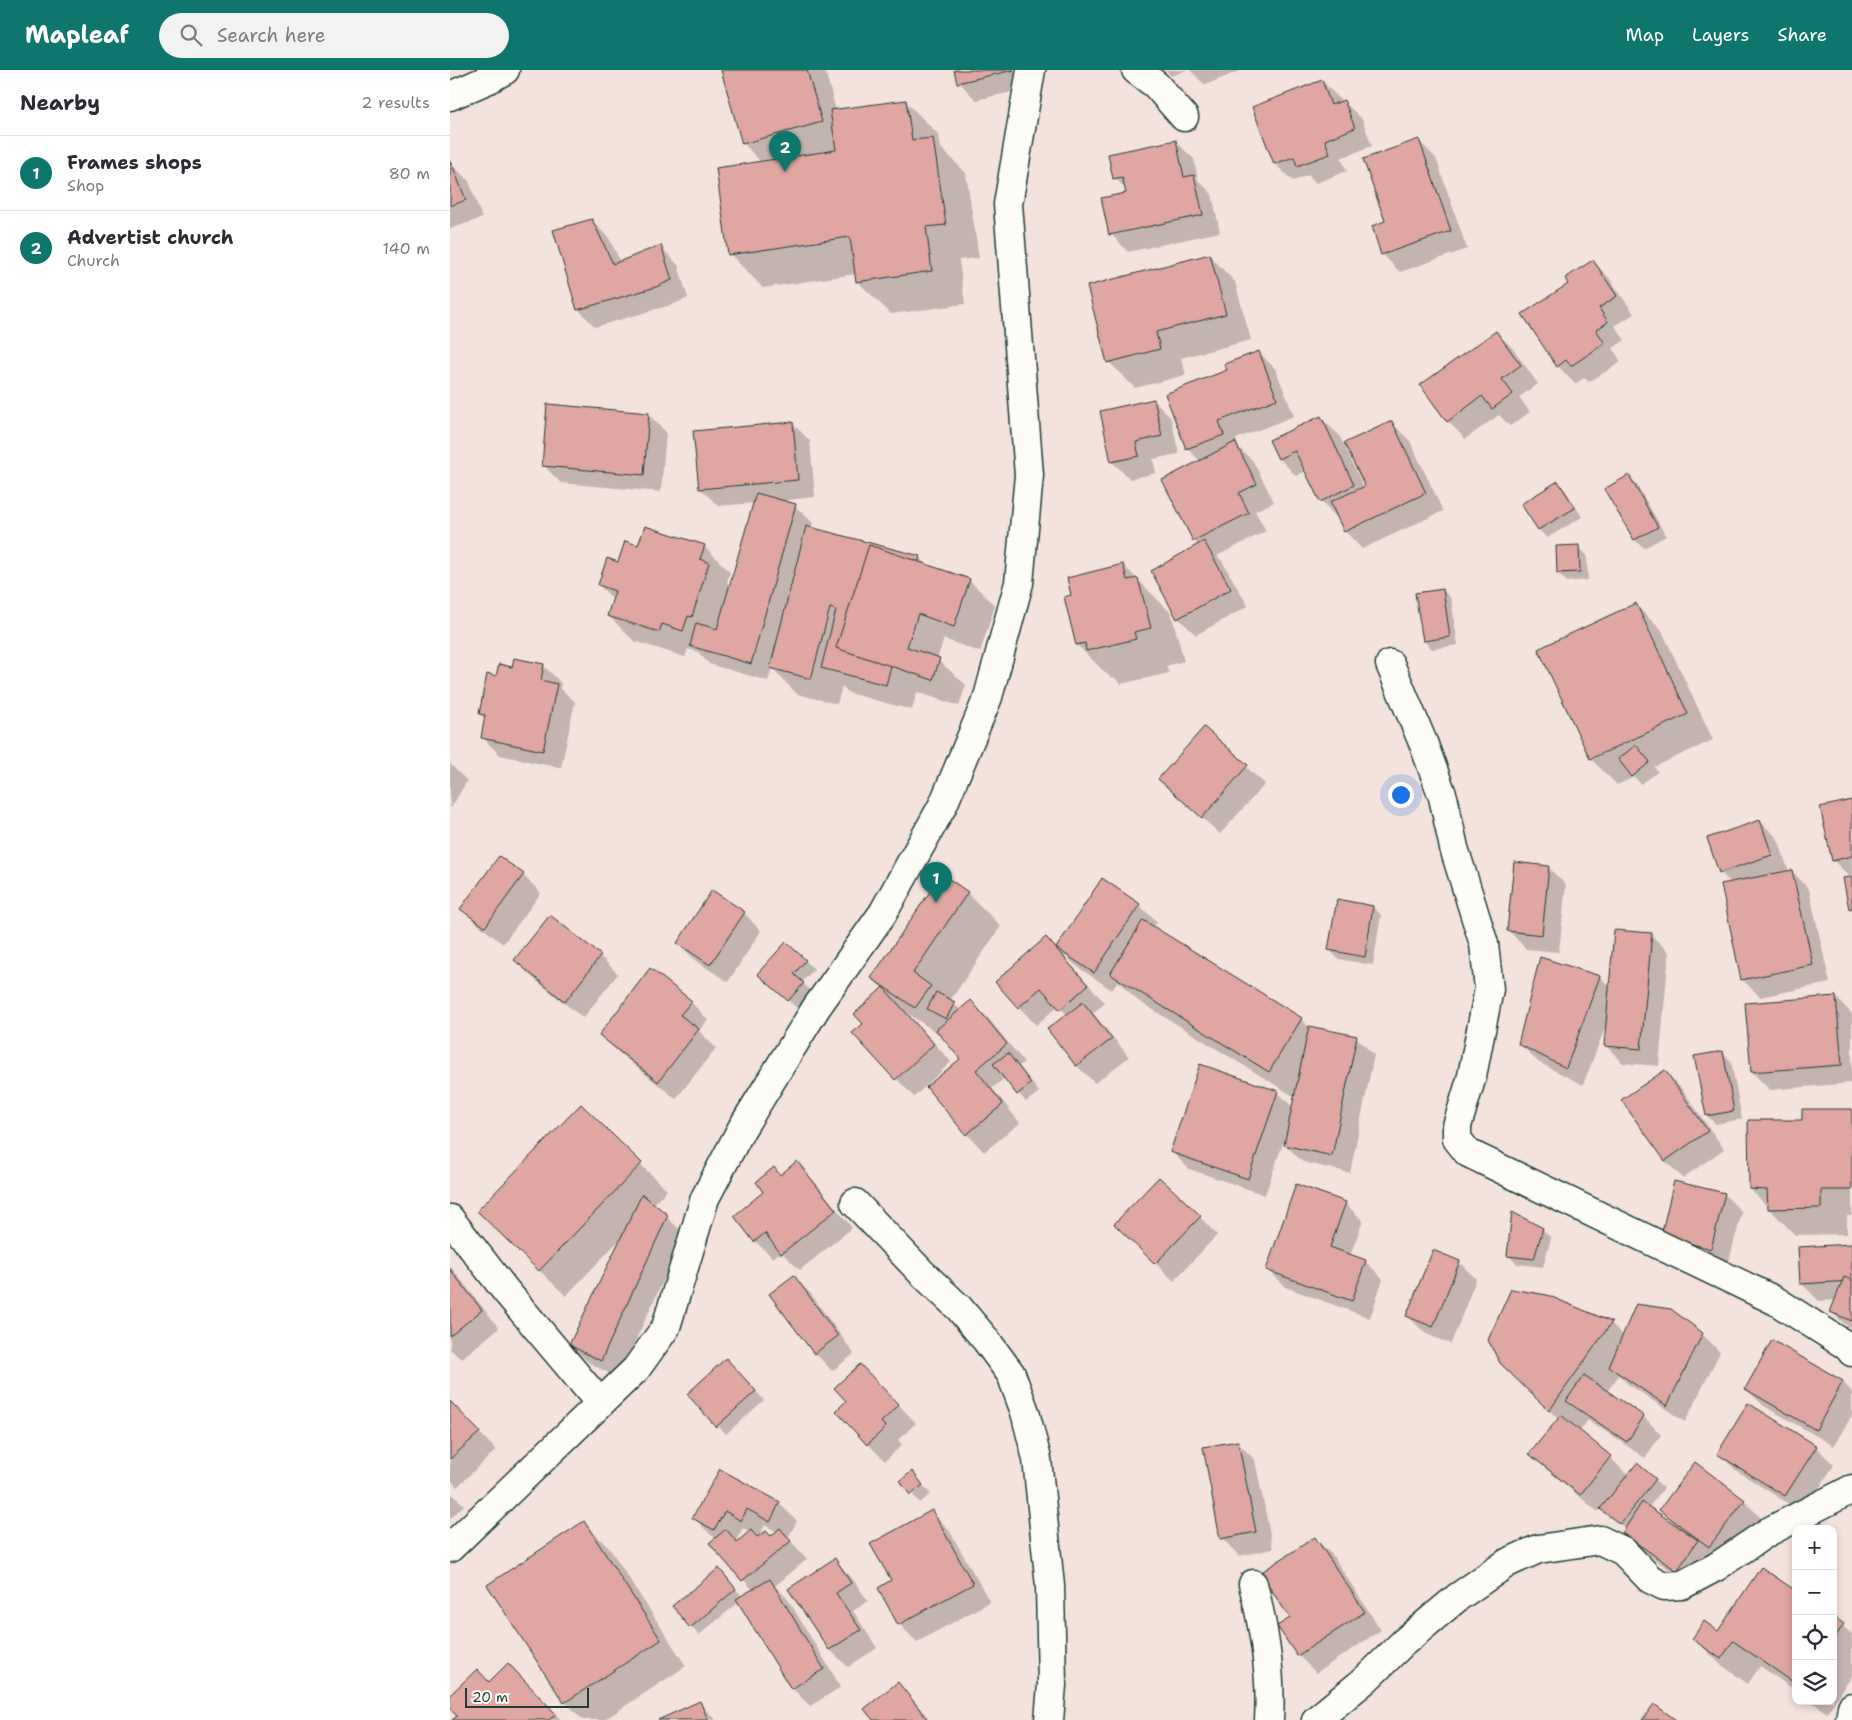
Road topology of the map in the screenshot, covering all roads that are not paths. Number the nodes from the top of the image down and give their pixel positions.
1 (505, 70) edge
2 (1031, 70) edge
3 (1136, 70) edge
4 (450, 96) edge
5 (1184, 117) dead end
6 (1390, 664) dead end
7 (855, 1203) dead end
8 (450, 1219) edge
9 (1852, 1352) edge
10 (600, 1403) junction
11 (1852, 1488) edge
12 (450, 1548) edge
13 (1253, 1584) dead end
14 (1852, 1706) edge
15 (1049, 1720) edge
16 (1269, 1720) edge
17 (1316, 1720) edge
18 (1850, 1720) edge

1 - 4 street
2 - 10 street
3 - 5 street
6 - 9 street
7 - 15 street
8 - 10 street
10 - 12 street
11 - 17 street
13 - 16 street
14 - 18 street

